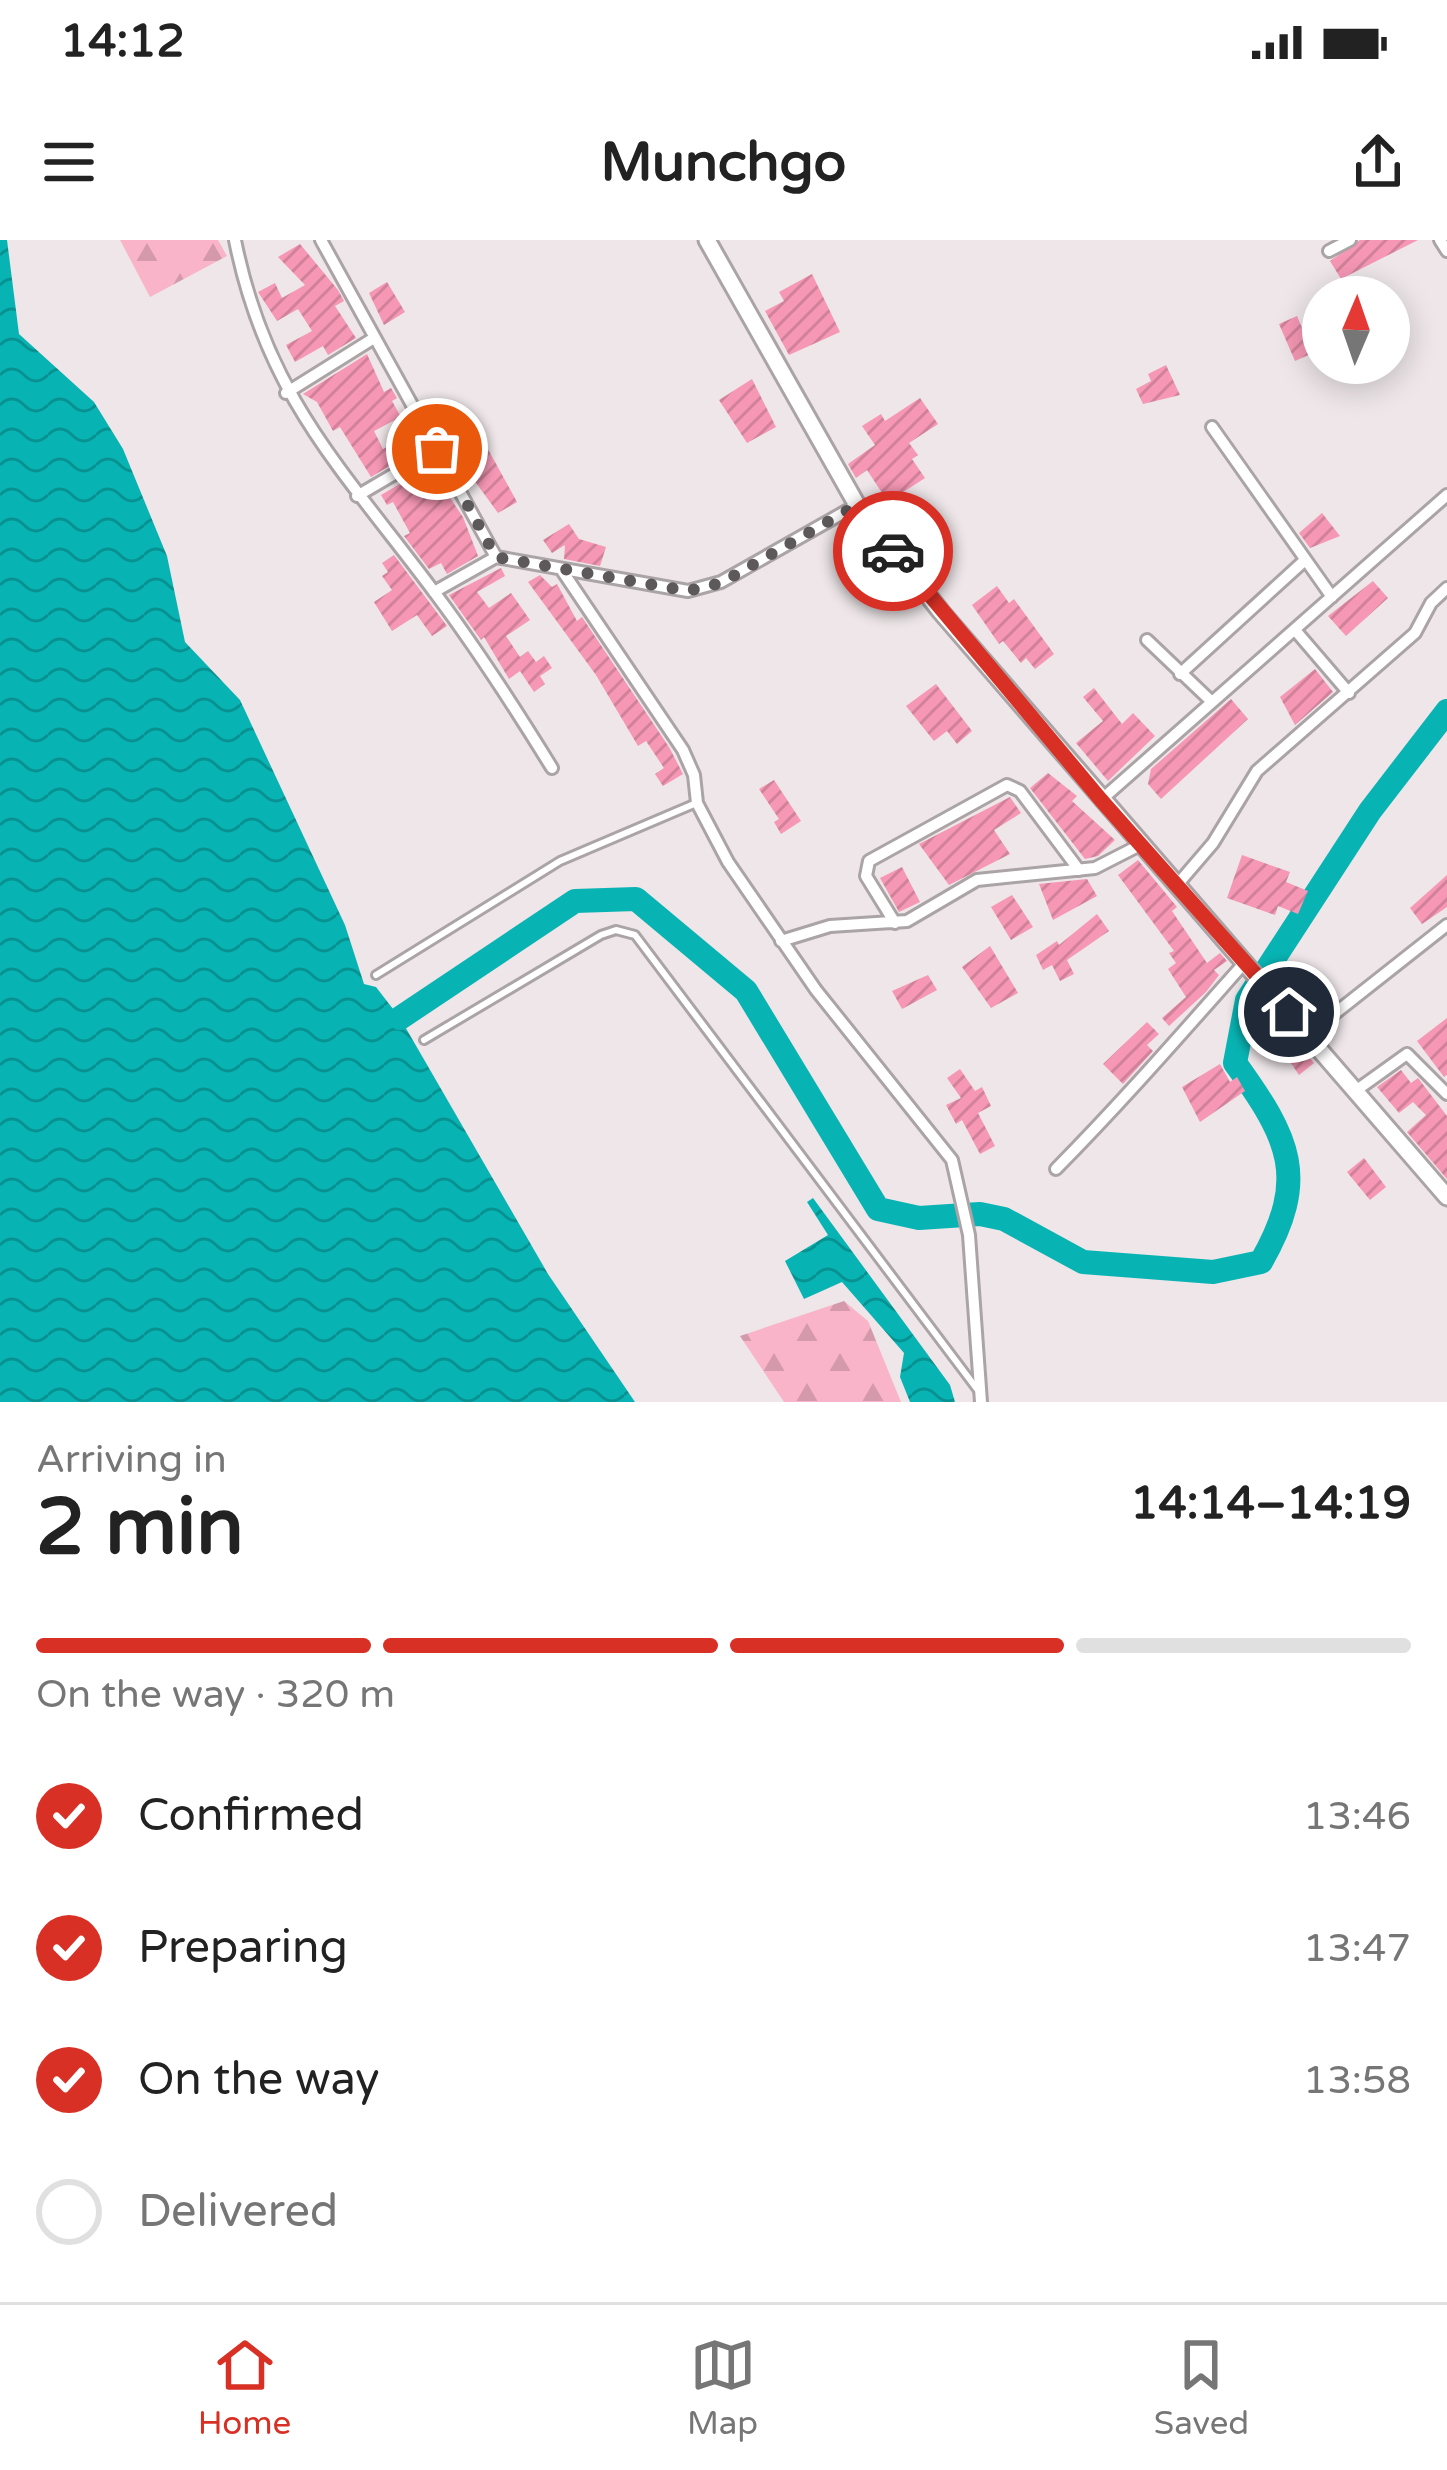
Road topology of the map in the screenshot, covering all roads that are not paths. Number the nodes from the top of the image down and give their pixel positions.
1 (235, 240) edge
2 (321, 240) edge
3 (707, 240) edge
4 (1350, 240) edge
5 (1440, 240) edge
6 (1329, 251) dead end
7 (1447, 251) edge
8 (374, 338) junction
9 (286, 393) junction
10 (1212, 427) dead end
11 (437, 449) junction
12 (1447, 495) edge
13 (357, 496) junction
14 (857, 505) junction
15 (496, 557) junction
16 (1304, 561) junction
17 (561, 569) junction
18 (1447, 588) edge
19 (434, 592) junction
20 (1332, 597) junction
21 (1295, 630) junction
22 (1147, 640) dead end
23 (1180, 674) junction
24 (1349, 693) junction
25 (1212, 702) junction
26 (552, 768) dead end
27 (1101, 800) junction
28 (697, 803) junction
29 (1140, 845) junction
30 (1079, 870) junction
31 (1177, 885) junction
32 (895, 923) junction
33 (1447, 925) edge
34 (782, 941) junction
35 (1251, 967) junction
36 (376, 975) dead end
37 (1310, 1034) junction
38 (424, 1040) dead end
39 (1354, 1092) junction
40 (1447, 1094) edge
41 (1056, 1169) dead end
42 (1447, 1197) edge
43 (980, 1397) edge

1 - 9 street
2 - 8 street
3 - 14 main road
4 - 6 street
5 - 7 street
8 - 9 street
8 - 11 street
9 - 13 street
10 - 16 street
11 - 13 street
11 - 15 street
12 - 20 street
13 - 19 street
14 - 17 street
14 - 27 main road
15 - 17 street
15 - 19 street
16 - 20 street
16 - 23 street
17 - 28 street
18 - 24 street
19 - 26 street
20 - 21 street
21 - 24 street
21 - 25 street
22 - 23 street
23 - 25 street
24 - 31 street
25 - 27 street
27 - 29 main road
28 - 34 street
28 - 36 lane
29 - 30 street
29 - 31 main road
30 - 32 street
30 - 32 street
31 - 35 main road
32 - 34 street
33 - 37 street
34 - 43 street
35 - 37 main road
35 - 41 street
37 - 39 main road
38 - 43 lane
39 - 40 street
39 - 42 main road

